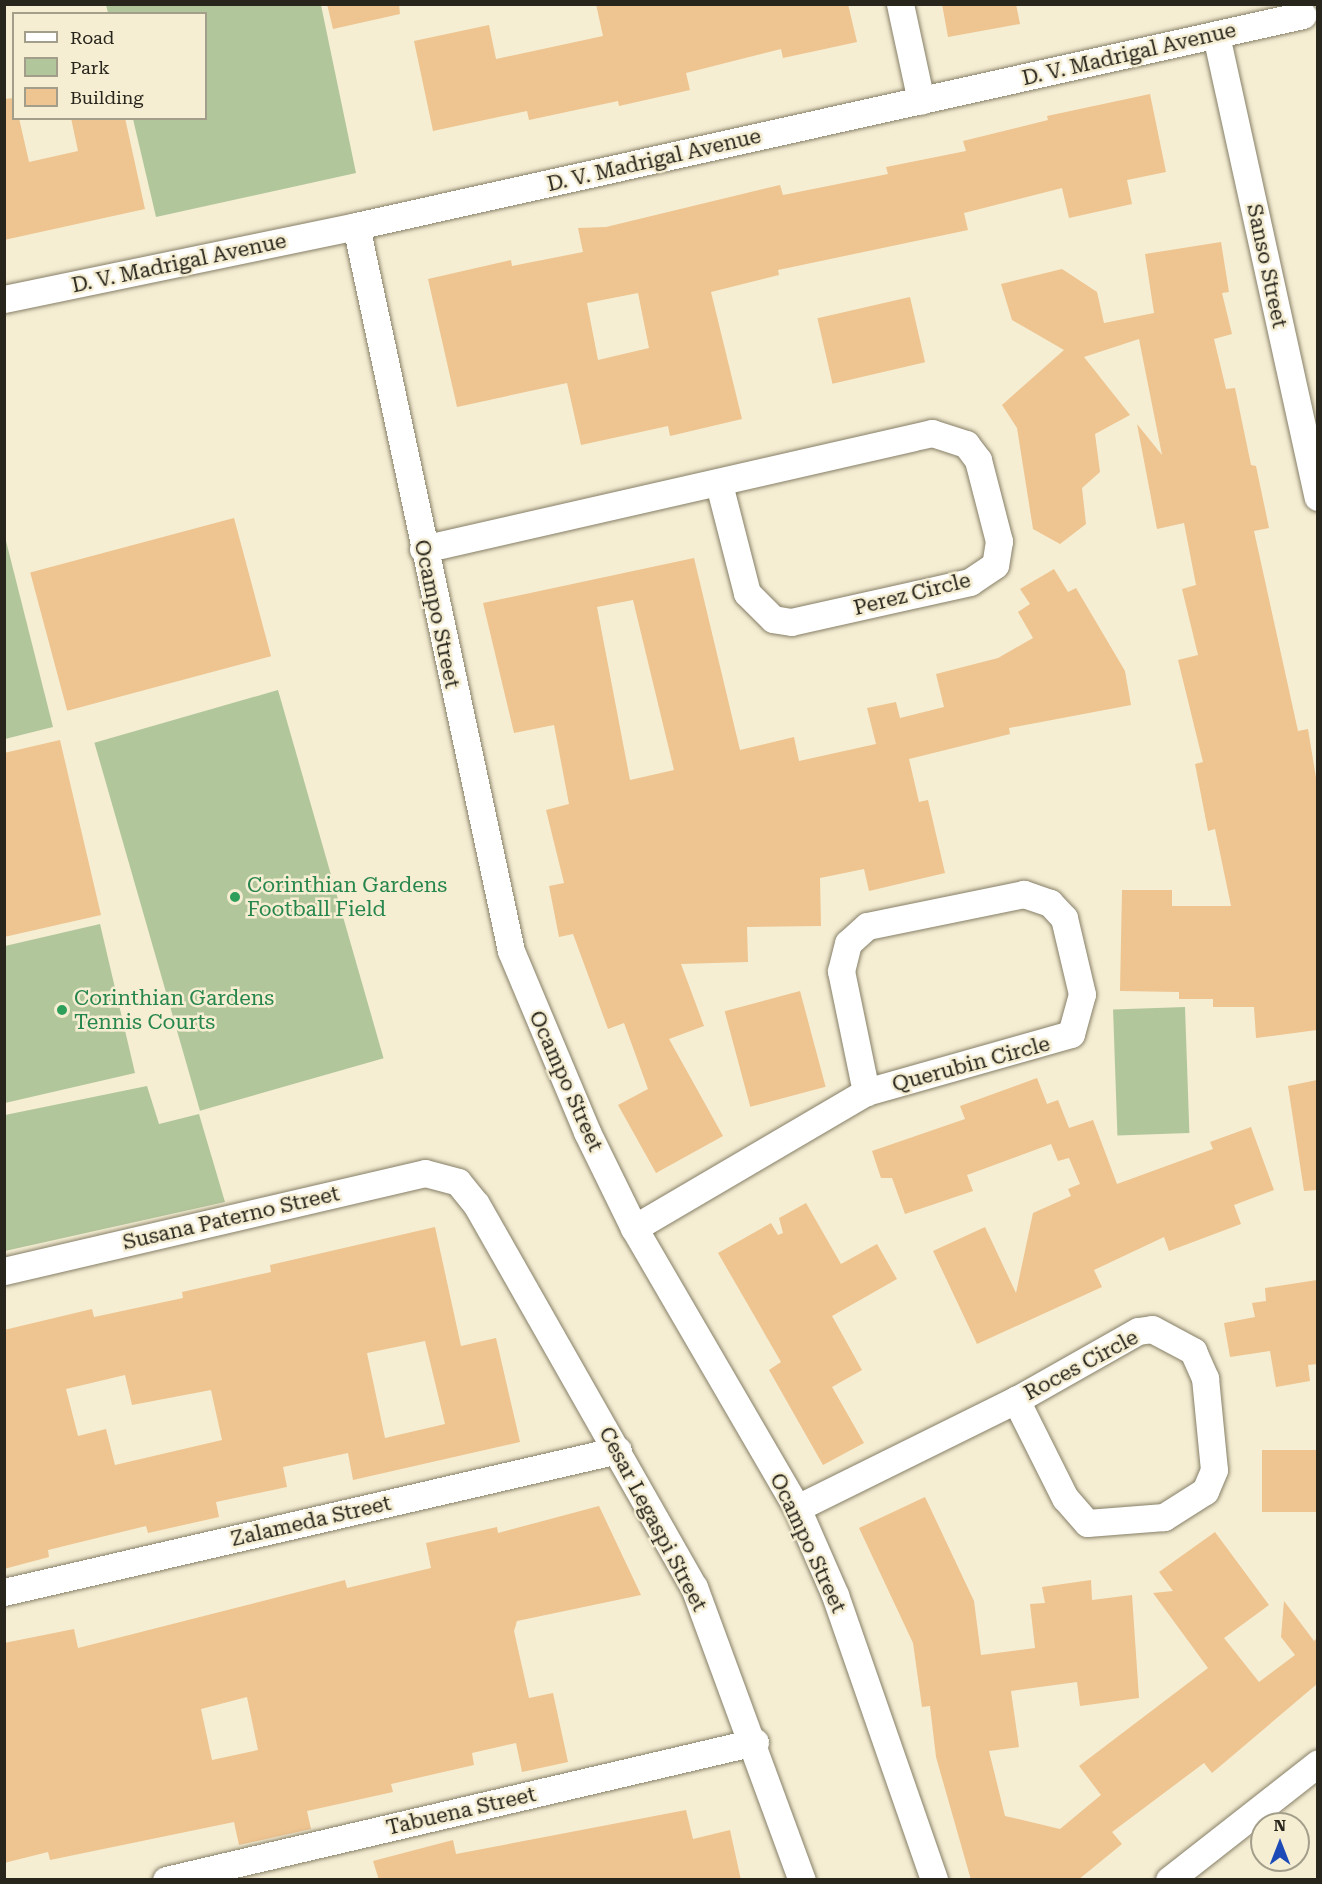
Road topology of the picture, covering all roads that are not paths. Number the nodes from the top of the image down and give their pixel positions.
1 (900, 4) edge
2 (1303, 15) dead end
3 (1216, 35) junction
4 (921, 100) junction
5 (356, 226) junction
6 (4, 298) edge
7 (719, 484) junction
8 (1317, 497) edge
9 (423, 549) junction
10 (867, 1092) junction
11 (458, 1182) joint
12 (634, 1228) junction
13 (4, 1271) edge
14 (1016, 1400) junction
15 (618, 1450) junction
16 (797, 1508) junction
17 (4, 1592) edge
18 (755, 1742) junction
19 (1317, 1763) edge
20 (166, 1880) edge
21 (802, 1880) edge
22 (934, 1880) edge
23 (1169, 1880) edge

1 - 4 street
2 - 3 street, D. V. Madrigal Avenue
3 - 4 street, D. V. Madrigal Avenue
3 - 8 street, Sanso Street
4 - 5 street, D. V. Madrigal Avenue
5 - 6 street, D. V. Madrigal Avenue
5 - 9 street, Ocampo Street
7 - 7 street, Perez Circle
7 - 9 street, Perez Circle
9 - 12 street, Ocampo Street
10 - 10 street, Querubin Circle
10 - 12 street, Querubin Circle
11 - 13 street, Susana Paterno Street
11 - 15 street, Cesar Legaspi Street
12 - 16 street, Ocampo Street
14 - 14 street, Roces Circle
14 - 16 street, Roces Circle
15 - 17 street, Zalameda Street
15 - 18 street, Cesar Legaspi Street
16 - 22 street, Ocampo Street
18 - 20 street, Tabuena Street
18 - 21 street, Cesar Legaspi Street
19 - 23 street

